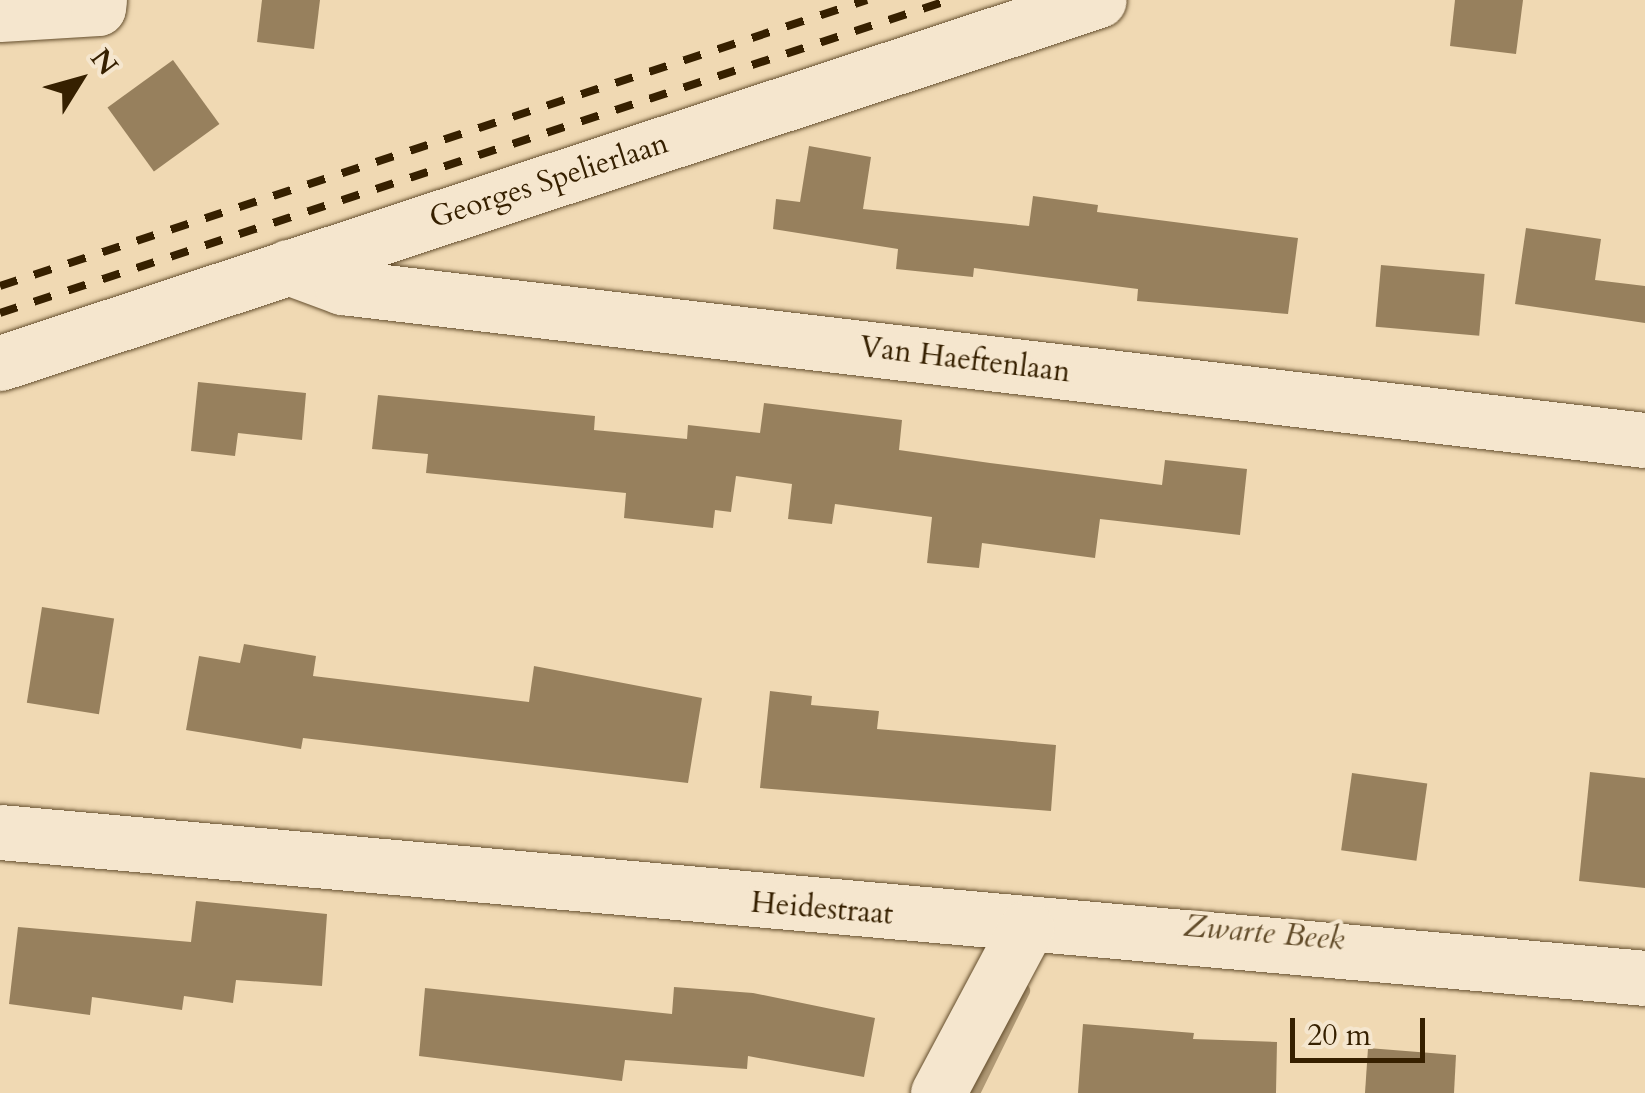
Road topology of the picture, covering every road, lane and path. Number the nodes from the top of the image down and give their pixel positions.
1 (99, 0) edge
2 (1099, 0) edge
3 (0, 14) edge
4 (288, 267) junction
5 (0, 363) edge
6 (1645, 440) edge
7 (0, 832) edge
8 (1026, 928) junction
9 (1645, 978) edge
10 (938, 1093) edge

1 - 3 street
2 - 4 street, Georges Spelierlaan
4 - 5 street, Georges Spelierlaan
4 - 6 street, Van Haeftenlaan
7 - 8 street, Heidestraat
8 - 9 street, Heidestraat
8 - 10 street

